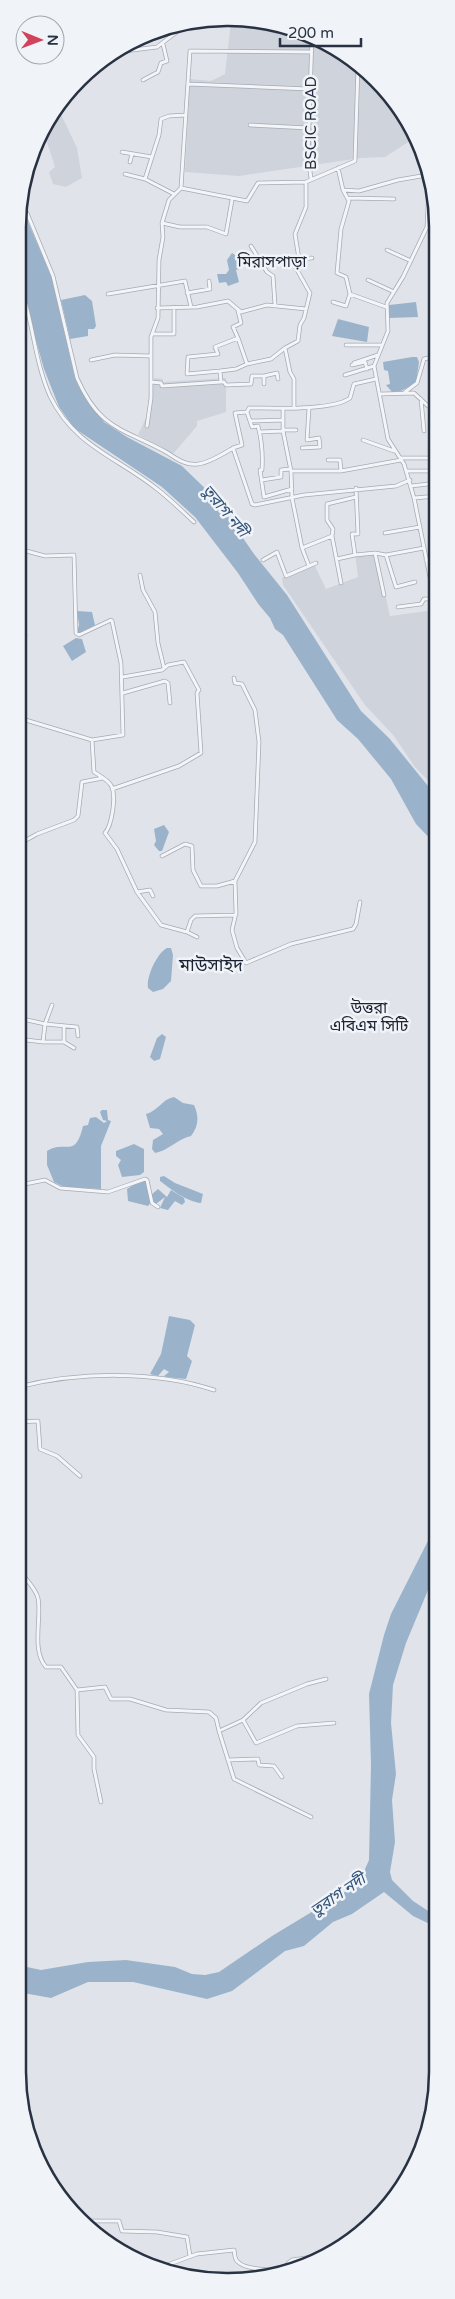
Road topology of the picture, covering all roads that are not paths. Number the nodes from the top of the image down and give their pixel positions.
1 (177, 33) edge
2 (163, 44) junction
3 (311, 45) edge
4 (132, 50) edge
5 (311, 52) junction
6 (358, 74) edge
7 (142, 80) dead end
8 (187, 84) junction
9 (309, 89) junction
10 (186, 115) junction
11 (250, 125) dead end
12 (310, 128) junction
13 (122, 152) dead end
14 (132, 154) junction
15 (152, 157) junction
16 (130, 162) dead end
17 (338, 168) junction
18 (125, 174) dead end
19 (422, 176) edge
20 (145, 179) junction
21 (311, 179) junction
22 (306, 182) junction
23 (182, 188) junction
24 (343, 190) junction
25 (174, 194) junction
26 (348, 198) junction
27 (394, 199) dead end
28 (232, 200) junction
29 (27, 213) dead end
30 (428, 214) edge
31 (162, 223) junction
32 (251, 246) dead end
33 (387, 250) dead end
34 (312, 258) dead end
35 (300, 259) junction
36 (411, 261) junction
37 (368, 280) dead end
38 (209, 281) dead end
39 (160, 284) junction
40 (392, 291) junction
41 (187, 293) junction
42 (108, 294) dead end
43 (350, 294) junction
44 (26, 301) edge
45 (333, 302) dead end
46 (275, 306) junction
47 (174, 307) junction
48 (191, 307) junction
49 (386, 307) junction
50 (157, 308) junction
51 (306, 309) junction
52 (238, 311) junction
53 (152, 334) junction
54 (238, 338) junction
55 (346, 345) dead end
56 (382, 345) junction
57 (286, 348) junction
58 (378, 354) junction
59 (151, 356) junction
60 (428, 358) dead end
61 (91, 360) dead end
62 (248, 364) junction
63 (374, 366) junction
64 (367, 369) junction
65 (220, 371) junction
66 (344, 375) dead end
67 (264, 376) junction
68 (278, 379) dead end
69 (376, 379) junction
70 (151, 382) junction
71 (221, 382) junction
72 (264, 384) dead end
73 (404, 392) junction
74 (381, 394) junction
75 (421, 398) junction
76 (429, 406) edge
77 (283, 408) junction
78 (294, 408) junction
79 (309, 408) junction
80 (247, 412) junction
81 (283, 420) junction
82 (250, 421) junction
83 (148, 426) dead end
84 (282, 430) junction
85 (296, 430) dead end
86 (424, 431) dead end
87 (260, 432) junction
88 (363, 440) dead end
89 (233, 448) junction
90 (302, 448) dead end
91 (395, 451) junction
92 (429, 458) edge
93 (401, 459) junction
94 (328, 460) dead end
95 (291, 470) junction
96 (429, 470) edge
97 (340, 471) junction
98 (407, 471) junction
99 (262, 480) junction
100 (410, 480) junction
101 (429, 484) edge
102 (411, 486) junction
103 (356, 488) junction
104 (292, 489) junction
105 (264, 497) junction
106 (356, 497) junction
107 (429, 497) edge
108 (292, 498) junction
109 (414, 498) junction
110 (265, 503) junction
111 (194, 522) dead end
112 (420, 527) junction
113 (385, 533) dead end
114 (332, 536) junction
115 (302, 548) junction
116 (424, 548) junction
117 (26, 551) edge
118 (375, 552) junction
119 (355, 555) junction
120 (386, 555) junction
121 (337, 558) junction
122 (429, 559) edge
123 (263, 560) dead end
124 (426, 560) junction
125 (316, 564) dead end
126 (309, 566) junction
127 (140, 575) dead end
128 (429, 577) edge
129 (415, 582) dead end
130 (341, 583) dead end
131 (384, 595) dead end
132 (429, 599) edge
133 (398, 607) dead end
134 (164, 668) junction
135 (123, 677) junction
136 (234, 678) dead end
137 (123, 693) junction
138 (170, 703) dead end
139 (26, 720) edge
140 (92, 740) junction
141 (104, 778) junction
142 (112, 789) junction
143 (26, 840) edge
144 (162, 856) dead end
145 (235, 881) junction
146 (138, 892) junction
147 (153, 896) dead end
148 (360, 902) dead end
149 (236, 915) junction
150 (187, 932) junction
151 (196, 937) dead end
152 (52, 1005) dead end
153 (26, 1020) edge
154 (45, 1024) junction
155 (64, 1027) junction
156 (78, 1036) dead end
157 (26, 1040) edge
158 (43, 1042) junction
159 (64, 1042) junction
160 (74, 1048) dead end
161 (26, 1184) edge
162 (158, 1207) dead end
163 (26, 1385) edge
164 (214, 1390) dead end
165 (26, 1422) edge
166 (80, 1476) dead end
167 (26, 1579) edge
168 (326, 1679) dead end
169 (77, 1690) junction
170 (242, 1720) junction
171 (334, 1724) dead end
172 (219, 1731) junction
173 (228, 1760) junction
174 (282, 1777) dead end
175 (101, 1802) dead end
176 (311, 1816) dead end
177 (93, 2221) edge
178 (190, 2256) junction
179 (300, 2259) edge
180 (288, 2263) edge
181 (169, 2264) edge
182 (268, 2269) edge

1 - 2 street
2 - 4 street
2 - 7 street
3 - 5 street, BSCIC ROAD
5 - 8 street
5 - 9 street, BSCIC ROAD
6 - 17 street
8 - 9 street
8 - 10 street
9 - 12 street, BSCIC ROAD
10 - 15 street
10 - 23 street
11 - 12 street
12 - 21 street, BSCIC ROAD
13 - 14 street
14 - 15 street
14 - 16 street
15 - 20 street
17 - 21 street
17 - 24 street
18 - 20 street
19 - 24 street
20 - 25 street
21 - 22 street
22 - 28 street
22 - 35 street
23 - 25 street
23 - 28 street
24 - 26 street
25 - 31 street
26 - 27 street
26 - 43 street
28 - 31 street
29 - 89 street
30 - 36 street
31 - 39 street
32 - 46 street
33 - 36 street
34 - 35 street
35 - 51 street
36 - 40 street
37 - 40 street
38 - 41 street
39 - 41 street
39 - 42 street
39 - 50 street
40 - 49 street
41 - 48 street
43 - 45 street
43 - 49 street
44 - 111 street
46 - 51 street
46 - 52 street
47 - 48 street
47 - 50 street
47 - 53 street
48 - 52 street
49 - 56 street
50 - 53 street
51 - 57 street
52 - 54 street
53 - 59 street
54 - 62 street
54 - 65 street
55 - 56 street
56 - 58 street
57 - 62 street
57 - 78 street
58 - 63 street
58 - 64 street
59 - 61 street
59 - 70 street
60 - 73 street
62 - 65 street
63 - 64 street
63 - 69 street
64 - 66 street
65 - 71 street
67 - 68 street
67 - 71 street
67 - 72 street
69 - 74 street
69 - 79 street
70 - 71 street
70 - 83 street
73 - 74 street
73 - 75 street
74 - 91 street
75 - 76 street
75 - 86 street
77 - 78 street
77 - 80 street
77 - 81 street
78 - 79 street
79 - 90 street
80 - 82 street
80 - 89 street
81 - 82 street
81 - 84 street
82 - 87 street
84 - 85 street
84 - 87 street
84 - 95 street
87 - 99 street
88 - 91 street
89 - 110 street
91 - 93 street
92 - 93 street
93 - 97 street
93 - 98 street
94 - 97 street
95 - 97 street
95 - 99 street
95 - 104 street
96 - 98 street
98 - 100 street
99 - 105 street
100 - 102 street
100 - 103 street
101 - 102 street
102 - 109 street
103 - 106 street
103 - 108 street
104 - 105 street
104 - 108 street
105 - 110 street
106 - 114 street
106 - 119 street
107 - 109 street
108 - 110 street
108 - 115 street
109 - 112 street
112 - 113 street
112 - 116 street
114 - 115 street
114 - 121 street
115 - 126 street
116 - 120 street
116 - 124 street
117 - 135 street
118 - 119 street
118 - 120 street
118 - 131 street
119 - 121 street
120 - 129 street
121 - 130 street
122 - 124 street
123 - 126 street
124 - 128 street
125 - 126 street
127 - 134 street
132 - 133 street
134 - 135 street
134 - 142 street
135 - 137 street
136 - 145 street
137 - 138 street
137 - 140 street
139 - 140 street
140 - 141 street
141 - 142 street
141 - 143 street
142 - 146 street
144 - 145 street
145 - 149 street
146 - 147 street
146 - 150 street
148 - 149 street
149 - 150 street
150 - 151 street
152 - 154 street
153 - 154 street
154 - 155 street
154 - 158 street
155 - 156 street
155 - 159 street
157 - 158 street
158 - 159 street
159 - 160 street
161 - 162 street
163 - 164 street
165 - 166 street
167 - 169 street
168 - 170 street
169 - 172 street
169 - 175 street
170 - 171 street
170 - 172 street
172 - 173 street
173 - 174 street
173 - 176 street
177 - 178 street
178 - 181 street
178 - 182 street
179 - 180 street

